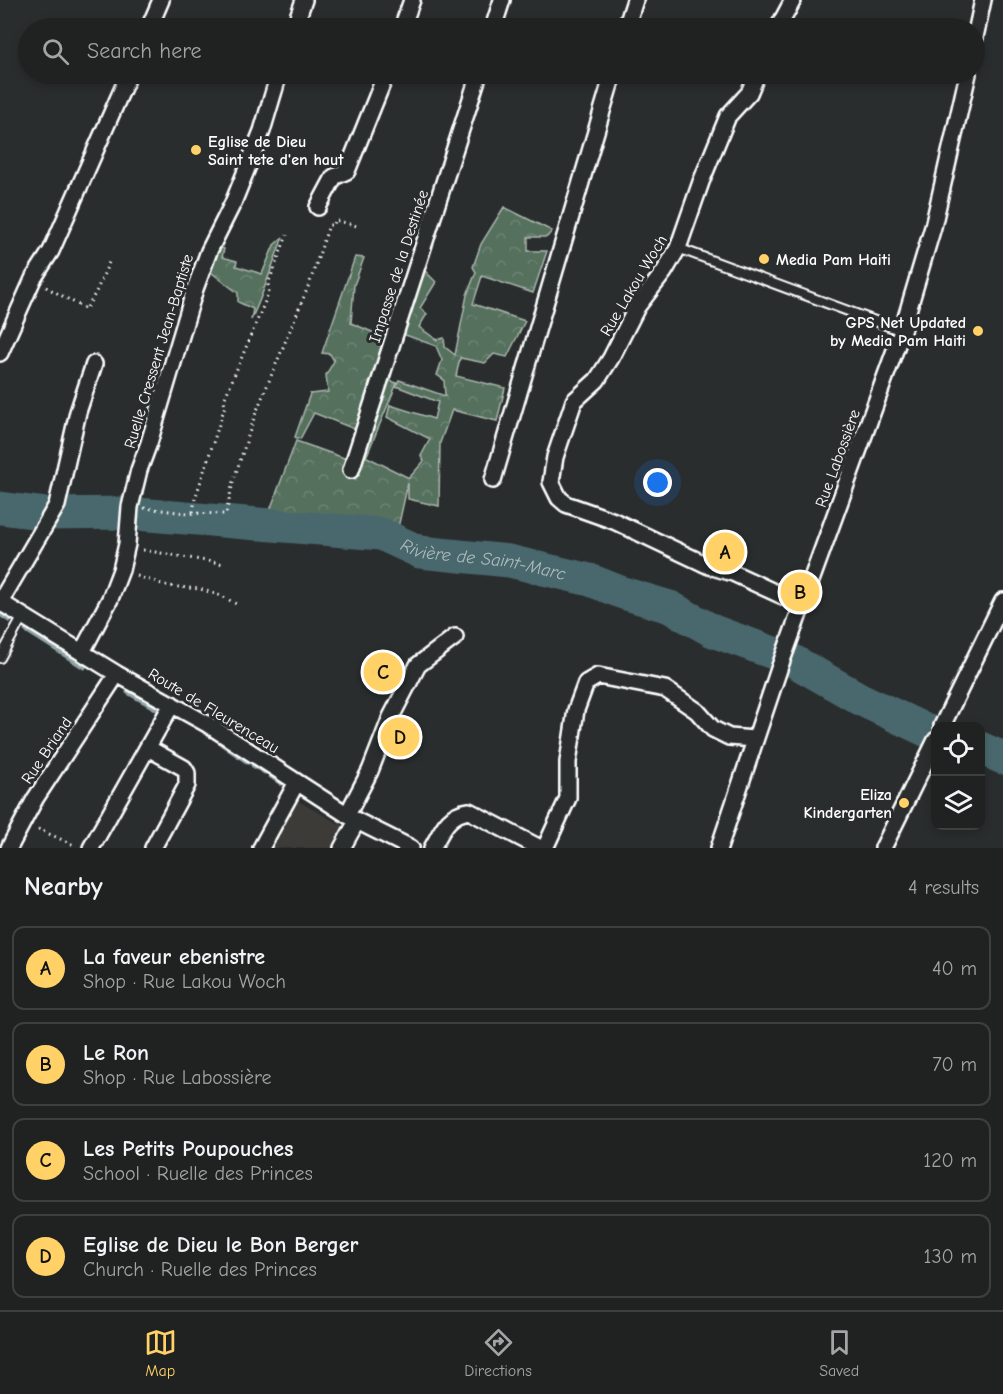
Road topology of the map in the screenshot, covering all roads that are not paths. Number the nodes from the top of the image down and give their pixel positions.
1 (161, 0) edge
2 (304, 0) edge
3 (412, 0) edge
4 (502, 0) edge
5 (635, 0) edge
6 (793, 0) edge
7 (983, 0) edge
8 (153, 18) edge
9 (298, 18) edge
10 (406, 18) edge
11 (496, 18) edge
12 (629, 18) edge
13 (783, 18) edge
14 (980, 18) edge
15 (125, 84) edge
16 (276, 84) edge
17 (382, 84) edge
18 (476, 84) edge
19 (610, 84) edge
20 (753, 84) edge
21 (966, 84) edge
22 (318, 207) dead end
23 (678, 248) junction
24 (902, 330) junction
25 (0, 353) edge
26 (94, 364) dead end
27 (351, 470) dead end
28 (493, 480) dead end
29 (1003, 601) edge
30 (0, 602) edge
31 (802, 605) junction
32 (23, 616) junction
33 (997, 628) edge
34 (455, 637) dead end
35 (82, 652) junction
36 (0, 658) edge
37 (117, 674) junction
38 (172, 704) junction
39 (944, 722) edge
40 (754, 739) junction
41 (148, 748) junction
42 (931, 750) edge
43 (297, 782) junction
44 (352, 818) junction
45 (9, 848) edge
46 (91, 848) edge
47 (153, 848) edge
48 (261, 848) edge
49 (342, 848) edge
50 (411, 848) edge
51 (432, 848) edge
52 (541, 848) edge
53 (719, 848) edge
54 (883, 848) edge

1 - 8 street
2 - 9 street
3 - 10 street
4 - 11 street
5 - 12 street
6 - 13 street
7 - 14 street
15 - 25 street
16 - 35 street, Ruelle Cressent Jean-Baptiste
17 - 22 street
18 - 27 street, Impasse de la Destinée
19 - 28 street
20 - 23 street, Rue Lakou Woch
21 - 24 street, Rue Labossière
23 - 24 lane
23 - 31 street, Rue Lakou Woch
24 - 31 street, Rue Labossière
26 - 30 street
29 - 33 street
30 - 32 street, Route de Fleurenceau
31 - 40 street, Rue Labossière
32 - 35 street, Route de Fleurenceau
32 - 36 lane
33 - 39 street
34 - 44 street
35 - 37 street, Route de Fleurenceau
37 - 38 street, Route de Fleurenceau
37 - 45 street, Rue Briand
38 - 41 street
38 - 43 street, Route de Fleurenceau
40 - 52 street
40 - 53 street, Rue Labossière
41 - 46 street
41 - 47 street
42 - 54 street
43 - 44 street, Route de Fleurenceau
43 - 48 street
44 - 49 street
44 - 50 street, Route de Fleurenceau
51 - 52 street

